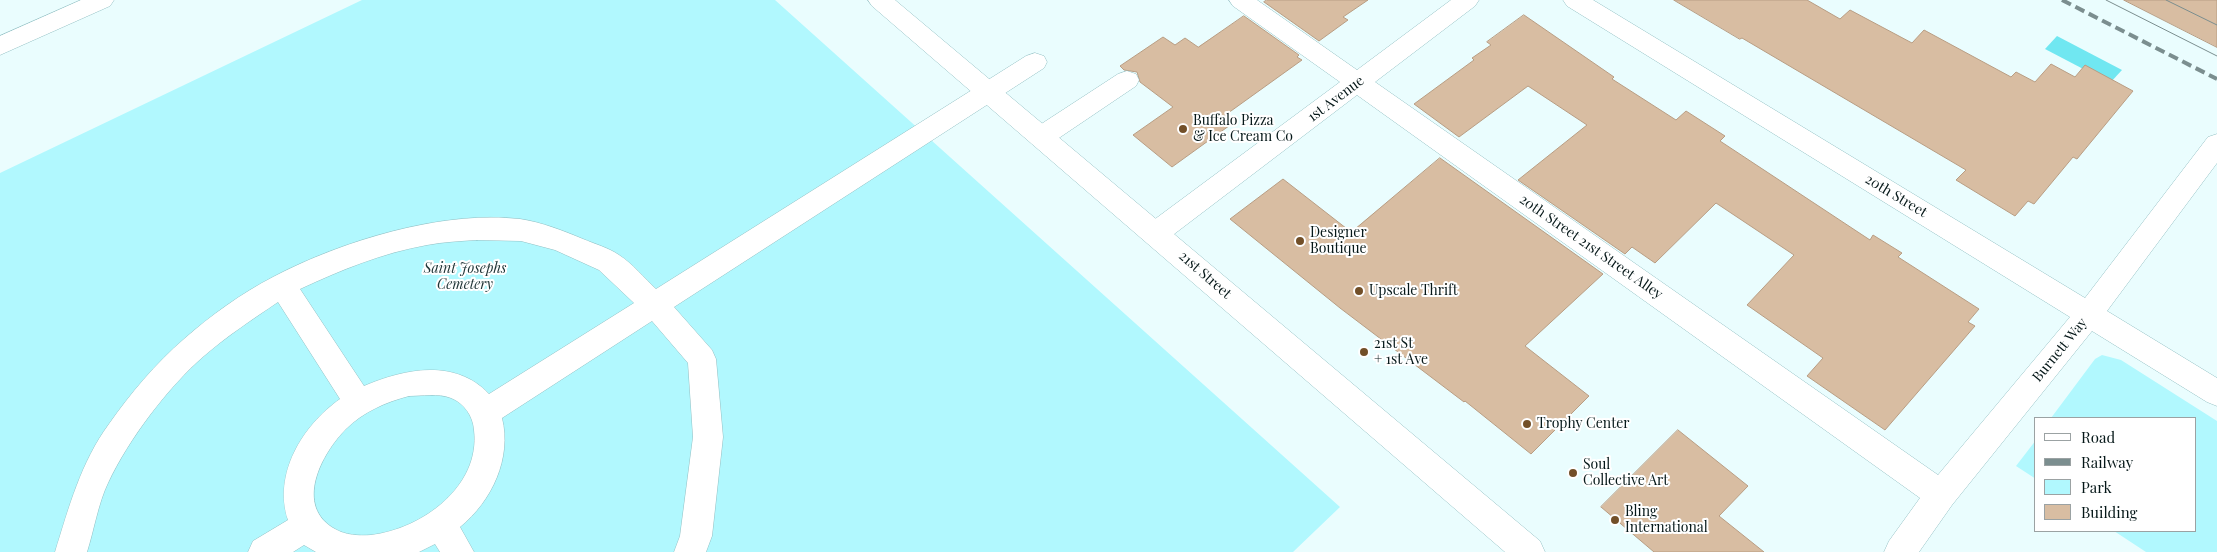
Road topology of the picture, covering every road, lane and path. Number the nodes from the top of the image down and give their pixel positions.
1 (102, 0) edge
2 (880, 0) edge
3 (1242, 0) edge
4 (1467, 0) edge
5 (1575, 0) edge
6 (0, 46) edge
7 (1035, 62) dead end
8 (1127, 80) dead end
9 (1359, 82) junction
10 (989, 91) junction
11 (1041, 136) junction
12 (2217, 144) edge
13 (1156, 233) junction
14 (282, 285) junction
15 (655, 305) junction
16 (2090, 314) junction
17 (2217, 392) edge
18 (358, 402) junction
19 (486, 412) junction
20 (1941, 495) junction
21 (440, 525) junction
22 (307, 526) junction
23 (71, 552) edge
24 (264, 552) edge
25 (458, 552) edge
26 (690, 552) edge
27 (1529, 552) edge
28 (1900, 552) edge

1 - 6 street
2 - 10 street, 21st Street
3 - 9 street, 20th Street 21st Street Alley
4 - 9 street, 1st Avenue
5 - 16 street, 20th Street
7 - 10 street
8 - 11 street
9 - 13 street, 1st Avenue
9 - 20 street, 20th Street 21st Street Alley
10 - 11 street, 21st Street
10 - 15 street
11 - 13 street, 21st Street
12 - 16 street, Burnett Way
13 - 27 street, 21st Street
14 - 15 street
14 - 18 street
14 - 23 street
15 - 19 street
15 - 26 street
16 - 17 street, 20th Street
16 - 20 street, Burnett Way
18 - 19 street
18 - 22 street
19 - 21 street
20 - 28 street, Burnett Way
21 - 22 street
21 - 25 street
22 - 24 street

